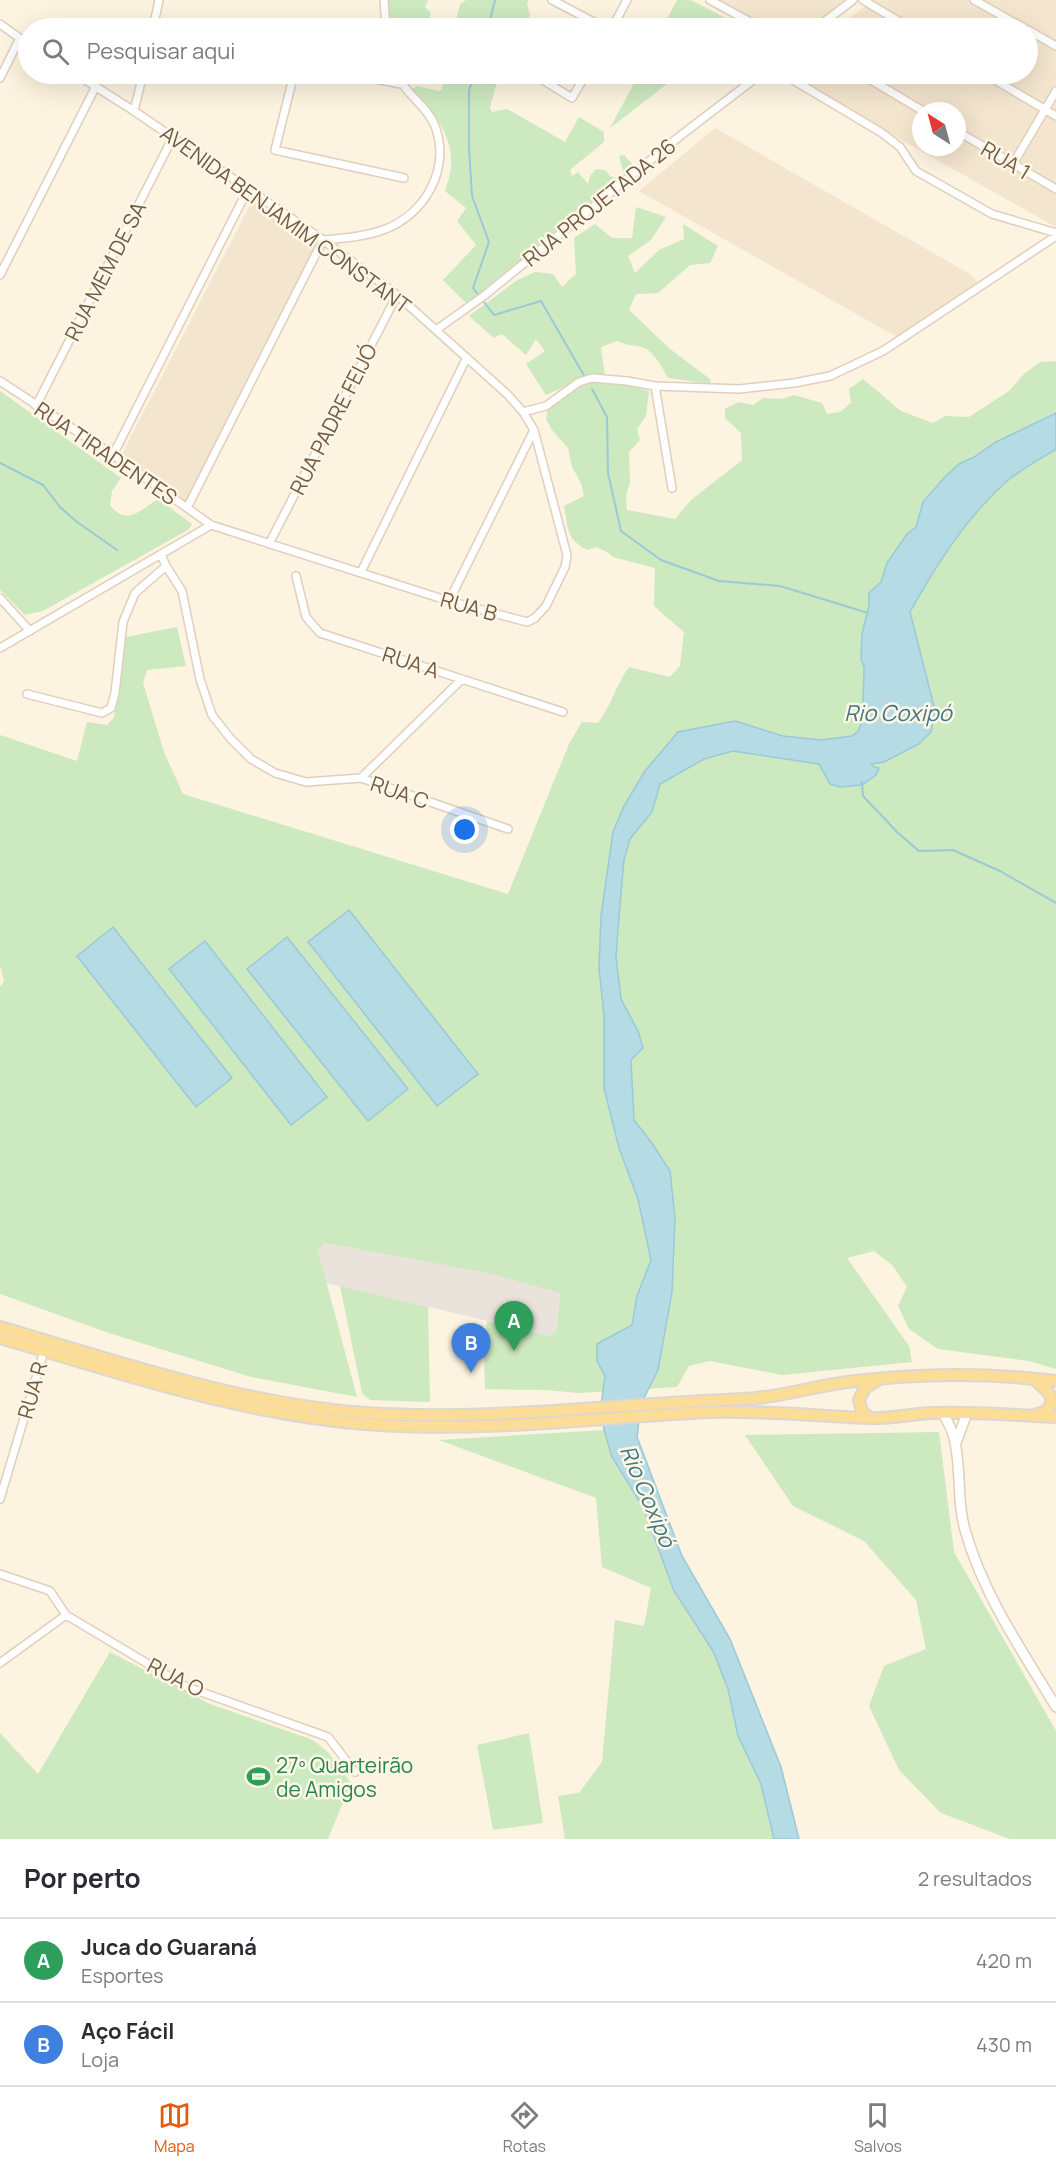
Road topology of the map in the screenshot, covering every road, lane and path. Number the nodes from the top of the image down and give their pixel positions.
1 (159, 0) edge
2 (384, 0) edge
3 (552, 0) edge
4 (627, 0) edge
5 (710, 0) edge
6 (853, 0) edge
7 (863, 0) edge
8 (974, 0) edge
9 (155, 18) edge
10 (385, 18) edge
11 (585, 18) edge
12 (617, 18) edge
13 (743, 18) edge
14 (829, 18) edge
15 (893, 18) edge
16 (1006, 18) edge
17 (0, 24) edge
18 (1038, 36) edge
19 (18, 37) edge
20 (18, 42) edge
21 (1056, 46) edge
22 (0, 78) edge
23 (93, 84) edge
24 (141, 84) edge
25 (292, 84) edge
26 (402, 84) edge
27 (549, 84) edge
28 (581, 84) edge
29 (748, 84) edge
30 (800, 84) edge
31 (878, 84) edge
32 (1001, 84) edge
33 (96, 86) junction
34 (1056, 91) edge
35 (912, 104) edge
36 (1045, 110) junction
37 (134, 111) junction
38 (1056, 116) edge
39 (966, 136) edge
40 (173, 137) junction
41 (1013, 164) junction
42 (405, 178) dead end
43 (248, 189) junction
44 (1056, 189) edge
45 (1056, 235) edge
46 (323, 240) junction
47 (0, 275) edge
48 (397, 295) junction
49 (436, 330) junction
50 (466, 358) junction
51 (0, 381) edge
52 (655, 386) junction
53 (36, 406) junction
54 (523, 412) junction
55 (534, 430) junction
56 (113, 455) junction
57 (672, 488) dead end
58 (187, 508) junction
59 (211, 525) junction
60 (268, 544) junction
61 (161, 554) junction
62 (165, 566) junction
63 (361, 572) junction
64 (296, 576) dead end
65 (0, 598) edge
66 (449, 601) junction
67 (30, 631) junction
68 (0, 648) edge
69 (462, 679) junction
70 (27, 694) dead end
71 (563, 712) dead end
72 (361, 778) junction
73 (508, 829) dead end
74 (0, 1327) edge
75 (0, 1338) edge
76 (44, 1351) junction
77 (880, 1378) junction
78 (1034, 1378) junction
79 (1056, 1381) edge
80 (943, 1413) junction
81 (967, 1413) junction
82 (1028, 1415) junction
83 (1056, 1417) edge
84 (872, 1418) junction
85 (956, 1445) junction
86 (3, 1478) edge
87 (0, 1499) edge
88 (0, 1574) edge
89 (66, 1615) junction
90 (0, 1663) edge
91 (1056, 1707) edge
92 (355, 1772) dead end

1 - 9 street
2 - 10 street
3 - 11 street
4 - 12 street
5 - 13 street
6 - 14 street
7 - 15 street
8 - 16 street
17 - 19 street
18 - 21 street
20 - 22 street
23 - 33 street, AVENIDA BENJAMIM CONSTANT
24 - 37 street
25 - 42 street
26 - 46 street
27 - 28 street
29 - 49 street, RUA PROJETADA 26
30 - 45 street
31 - 35 street
32 - 36 street
33 - 37 street, AVENIDA BENJAMIM CONSTANT
33 - 47 street
34 - 36 street
36 - 38 street
36 - 41 street
37 - 40 street, AVENIDA BENJAMIM CONSTANT
39 - 41 street, RUA 1
40 - 43 street, AVENIDA BENJAMIM CONSTANT
40 - 53 street, RUA MEM DE SA
41 - 44 street, RUA 1
43 - 46 street, AVENIDA BENJAMIM CONSTANT
43 - 56 street
45 - 52 street
46 - 48 street, AVENIDA BENJAMIM CONSTANT
46 - 58 street
48 - 49 street, AVENIDA BENJAMIM CONSTANT
48 - 60 street, RUA PADRE FEIJÓ
49 - 50 street, AVENIDA BENJAMIM CONSTANT
50 - 54 street, AVENIDA BENJAMIM CONSTANT
50 - 63 street
51 - 53 street, RUA TIRADENTES
52 - 54 street
52 - 57 street
53 - 56 street, RUA TIRADENTES
54 - 55 street, AVENIDA BENJAMIM CONSTANT
55 - 66 street
55 - 66 street, RUA B
56 - 58 street, RUA TIRADENTES
58 - 59 street, RUA TIRADENTES
59 - 60 street, RUA B
59 - 61 street
60 - 63 street, RUA B
61 - 62 street
61 - 67 street
62 - 70 street
62 - 72 street
63 - 66 street, RUA B
64 - 69 street, RUA A
65 - 67 street
67 - 68 street
69 - 71 street, RUA A
69 - 72 street
72 - 73 street, RUA C
74 - 77 main road
75 - 76 main road
76 - 84 main road
76 - 86 street, RUA R
77 - 78 main road
77 - 84 main road
78 - 79 main road
78 - 82 main road
80 - 81 main road
80 - 84 main road
80 - 85 street
81 - 82 main road
81 - 85 street
82 - 83 main road
85 - 91 street
86 - 87 street, RUA R
88 - 89 street, RUA O
89 - 90 street
89 - 92 street, RUA O

